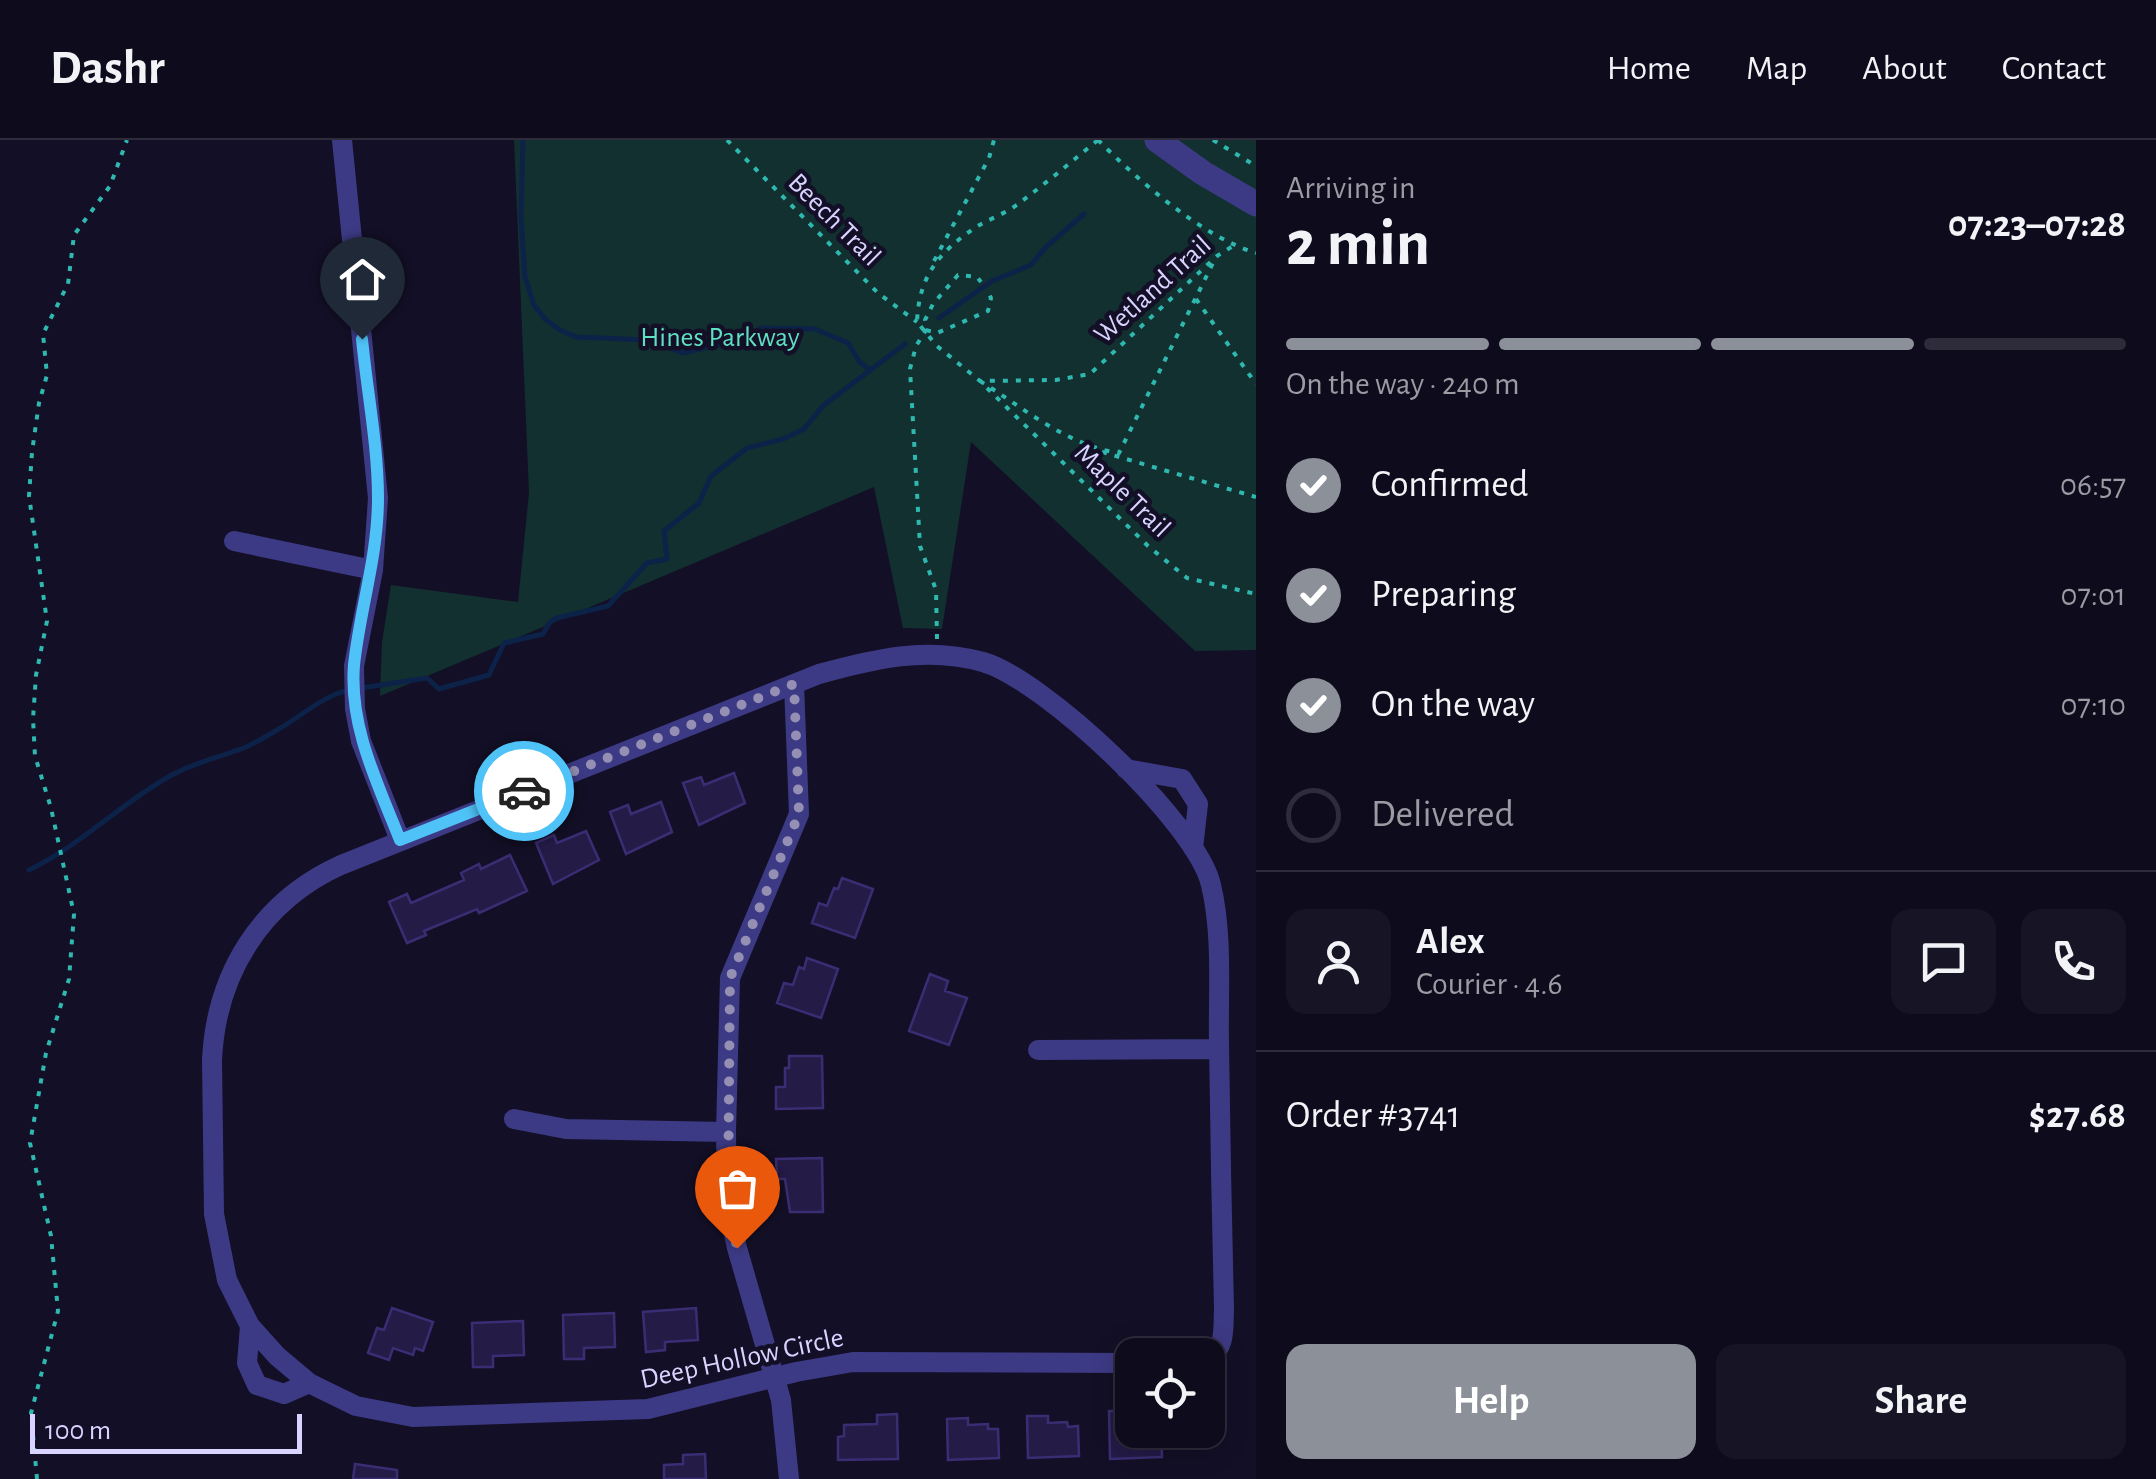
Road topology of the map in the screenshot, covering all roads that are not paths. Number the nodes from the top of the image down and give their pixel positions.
1 (342, 140) edge
2 (1157, 140) edge
3 (1256, 204) edge
4 (234, 541) dead end
5 (373, 570) junction
6 (794, 684) junction
7 (1126, 769) junction
8 (400, 840) junction
9 (1194, 848) junction
10 (1218, 1049) junction
11 (1038, 1050) dead end
12 (514, 1119) dead end
13 (726, 1132) junction
14 (250, 1326) junction
15 (1222, 1338) edge
16 (1115, 1363) edge
17 (774, 1378) junction
18 (309, 1383) junction
19 (786, 1477) edge

1 - 5 street
2 - 3 street
4 - 5 street
5 - 8 street
6 - 7 street, Deep Hollow Circle
6 - 8 street, Deep Hollow Circle
6 - 13 street
7 - 9 street, Deep Hollow Circle
7 - 9 street, Deep Hollow Circle
8 - 14 street, Deep Hollow Circle
9 - 10 street, Deep Hollow Circle
10 - 11 street
10 - 15 street, Deep Hollow Circle
12 - 13 street
13 - 17 street
14 - 18 street, Deep Hollow Circle
14 - 18 street, Deep Hollow Circle
16 - 17 street, Deep Hollow Circle
17 - 18 street, Deep Hollow Circle
17 - 19 street

